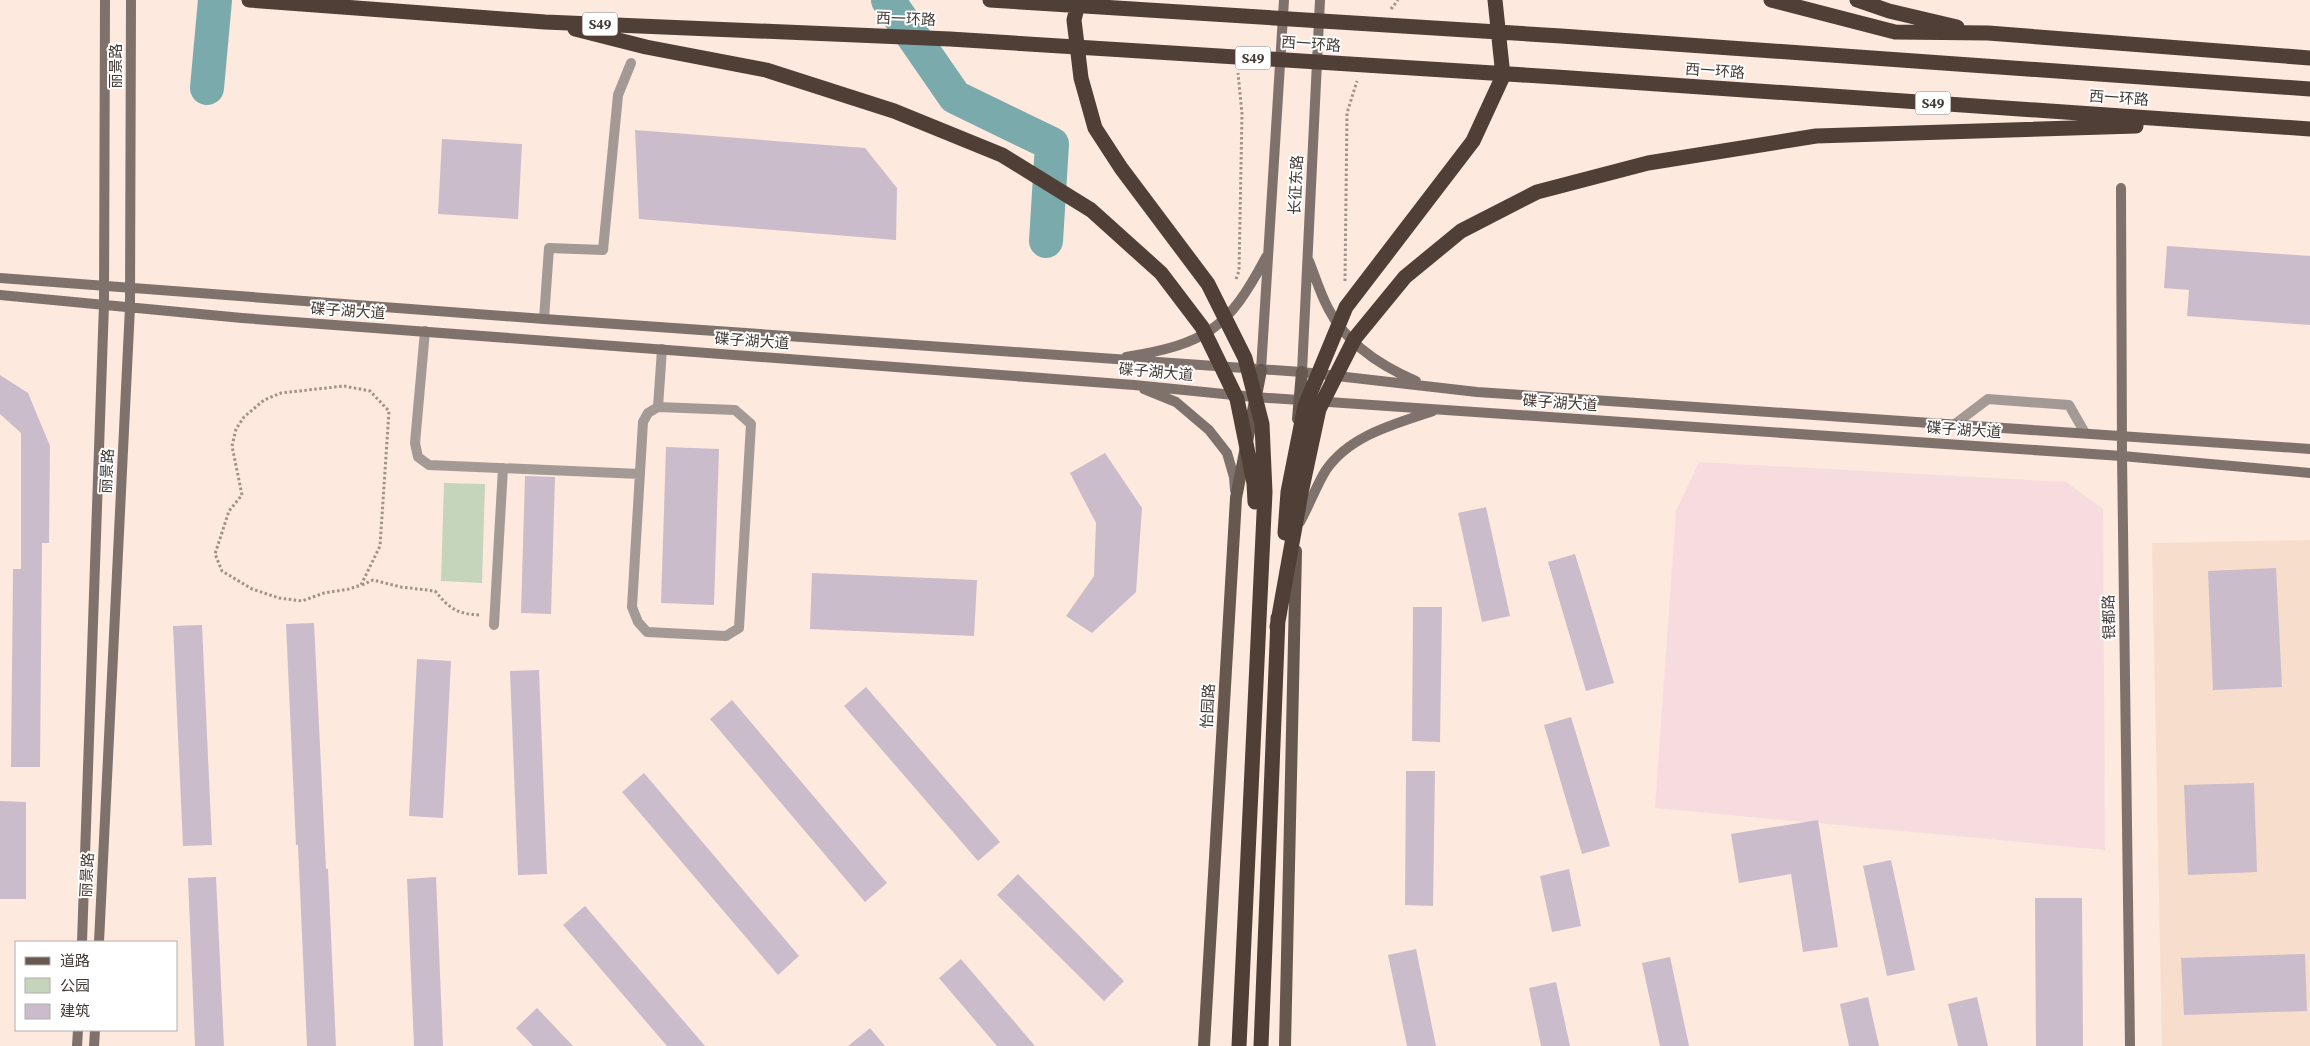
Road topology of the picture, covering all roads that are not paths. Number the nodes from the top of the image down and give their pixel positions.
1 (105, 0) edge
2 (131, 0) edge
3 (249, 0) edge
4 (990, 0) edge
5 (1079, 0) edge
6 (1284, 0) edge
7 (1320, 0) edge
8 (1495, 0) edge
9 (1772, 0) edge
10 (1857, 0) edge
11 (545, 22) junction
12 (1988, 33) junction
13 (2310, 58) edge
14 (631, 63) dead end
15 (2310, 89) edge
16 (2220, 123) junction
17 (2310, 129) edge
18 (2121, 188) dead end
19 (1268, 254) junction
20 (1307, 256) junction
21 (0, 278) edge
22 (104, 287) junction
23 (130, 288) junction
24 (0, 295) edge
25 (104, 304) junction
26 (130, 307) junction
27 (544, 319) junction
28 (425, 332) junction
29 (662, 349) junction
30 (1107, 359) junction
31 (1260, 370) junction
32 (1302, 372) junction
33 (1134, 385) junction
34 (1426, 386) junction
35 (1254, 397) junction
36 (1299, 400) junction
37 (658, 407) junction
38 (1439, 409) junction
39 (1955, 424) junction
40 (2085, 433) junction
41 (2122, 436) junction
42 (2310, 449) edge
43 (2122, 456) junction
44 (503, 468) junction
45 (2310, 473) edge
46 (640, 474) junction
47 (1236, 498) junction
48 (1296, 530) junction
49 (1259, 604) junction
50 (495, 621) road end
51 (1277, 627) junction
52 (82, 941) edge
53 (99, 941) edge
54 (78, 1031) edge
55 (95, 1031) edge
56 (77, 1046) edge
57 (94, 1046) edge
58 (1204, 1046) edge
59 (1239, 1046) edge
60 (1261, 1046) edge
61 (1285, 1046) edge
62 (2130, 1046) edge

1 - 22 main road, 丽景路
2 - 23 main road, 丽景路
3 - 11 highway, 西一环路 / S49
4 - 15 highway, 西一环路
5 - 49 highway
6 - 19 main road, 长征东路
7 - 20 main road, 长征东路
8 - 51 highway
9 - 12 highway
10 - 12 highway
11 - 16 highway, 西一环路 / S49
11 - 49 highway
12 - 13 highway
14 - 27 street
16 - 17 highway, 西一环路 / S49
16 - 51 highway
18 - 41 main road, 银都路
19 - 30 main road
19 - 31 main road, 长征东路
20 - 32 main road, 长征东路
20 - 34 main road
21 - 22 main road, 碟子湖大道
22 - 23 main road, 碟子湖大道
22 - 25 main road, 丽景路
23 - 26 main road, 丽景路
23 - 27 main road, 碟子湖大道
24 - 25 main road, 碟子湖大道
25 - 26 main road, 碟子湖大道
25 - 52 main road, 丽景路
26 - 28 main road, 碟子湖大道
26 - 53 main road, 丽景路
27 - 30 main road, 碟子湖大道
28 - 29 main road, 碟子湖大道
28 - 44 street
29 - 33 main road, 碟子湖大道
29 - 37 street
30 - 31 main road, 碟子湖大道
31 - 32 main road, 碟子湖大道
31 - 35 main road, 怡园路
32 - 34 main road, 碟子湖大道
32 - 36 main road
33 - 35 main road, 碟子湖大道
33 - 47 main road
34 - 39 main road, 碟子湖大道
35 - 36 main road, 碟子湖大道
35 - 47 main road, 怡园路
36 - 38 main road, 碟子湖大道
36 - 48 main road
37 - 46 street
37 - 46 street
38 - 43 main road, 碟子湖大道
38 - 48 main road
39 - 40 main road, 碟子湖大道
39 - 40 street
40 - 41 main road, 碟子湖大道
41 - 42 main road, 碟子湖大道
41 - 43 main road, 银都路
43 - 45 main road, 碟子湖大道
43 - 62 main road, 银都路
44 - 46 street
44 - 50 street
47 - 58 main road, 怡园路
48 - 61 main road
49 - 59 highway
51 - 60 highway
54 - 56 main road
55 - 57 main road

